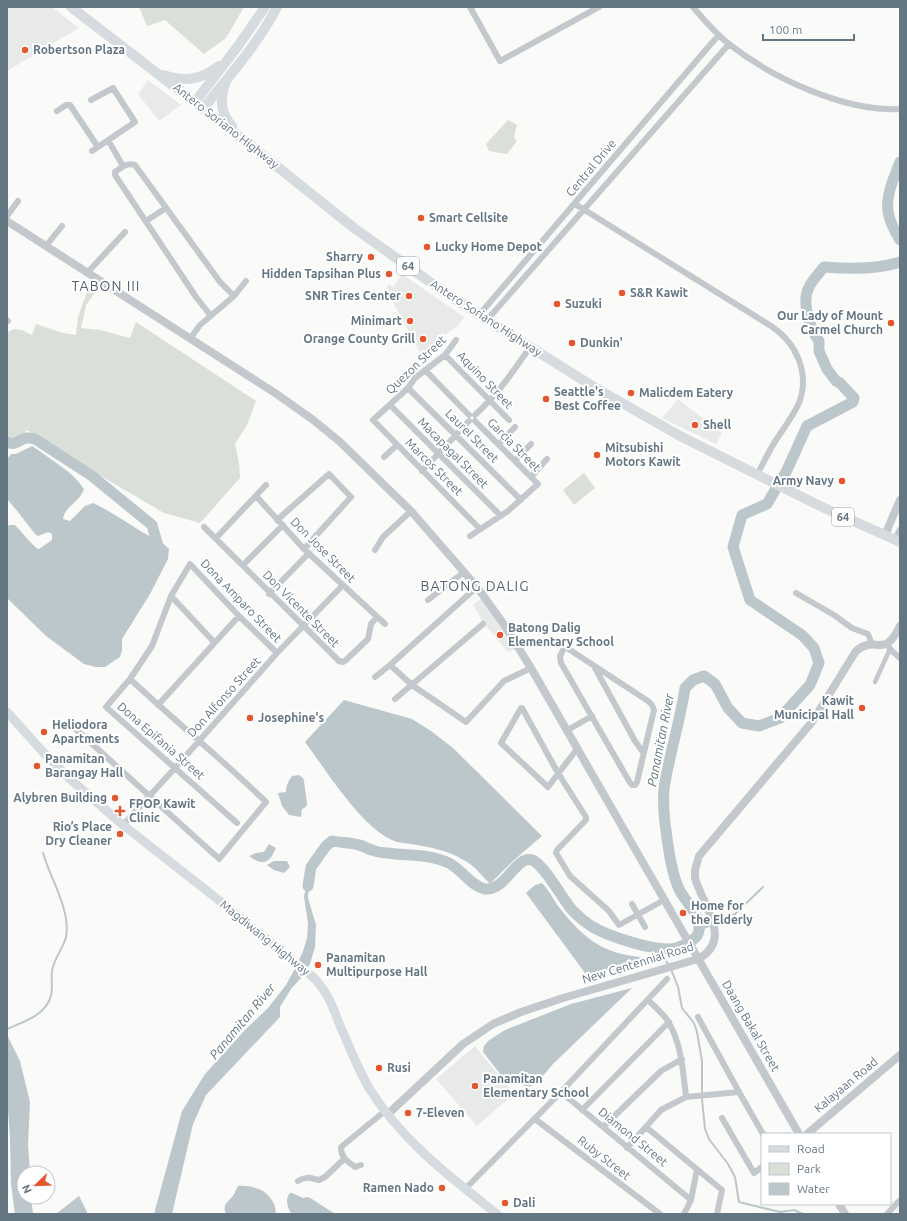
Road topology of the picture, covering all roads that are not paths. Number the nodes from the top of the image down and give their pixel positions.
1 (71, 7) edge
2 (264, 7) edge
3 (277, 7) edge
4 (470, 7) edge
5 (599, 7) edge
6 (693, 7) edge
7 (719, 35) junction
8 (729, 44) junction
9 (229, 59) junction
10 (158, 73) junction
11 (226, 80) junction
12 (91, 100) dead end
13 (195, 102) junction
14 (203, 108) junction
15 (900, 109) edge
16 (57, 111) dead end
17 (108, 140) junction
18 (245, 141) junction
19 (98, 147) junction
20 (92, 151) dead end
21 (123, 166) junction
22 (18, 202) dead end
23 (574, 204) junction
24 (166, 208) junction
25 (583, 210) junction
26 (8, 221) edge
27 (146, 221) junction
28 (62, 226) dead end
29 (125, 232) dead end
30 (46, 246) junction
31 (87, 273) junction
32 (246, 281) dead end
33 (234, 296) junction
34 (211, 316) junction
35 (483, 317) junction
36 (190, 339) junction
37 (456, 340) dead end
38 (530, 347) junction
39 (445, 355) junction
40 (425, 370) junction
41 (408, 388) junction
42 (491, 401) junction
43 (390, 405) junction
44 (472, 418) junction
45 (373, 420) joint
46 (509, 420) dead end
47 (515, 427) dead end
48 (455, 436) junction
49 (499, 444) junction
50 (531, 444) dead end
51 (397, 445) junction
52 (439, 453) junction
53 (384, 457) dead end
54 (547, 459) dead end
55 (516, 460) junction
56 (422, 471) junction
57 (757, 475) junction
58 (531, 477) junction
59 (266, 485) dead end
60 (256, 496) junction
61 (521, 500) junction
62 (900, 500) edge
63 (411, 511) junction
64 (501, 516) junction
65 (277, 520) junction
66 (283, 525) junction
67 (204, 527) dead end
68 (480, 529) junction
69 (470, 536) dead end
70 (885, 536) junction
71 (216, 538) junction
72 (899, 538) edge
73 (304, 548) junction
74 (375, 550) dead end
75 (309, 553) junction
76 (190, 564) joint
77 (243, 565) junction
78 (464, 572) junction
79 (343, 585) junction
80 (477, 587) junction
81 (796, 593) dead end
82 (269, 594) junction
83 (171, 596) junction
84 (428, 600) dead end
85 (239, 616) junction
86 (377, 617) junction
87 (385, 624) dead end
88 (483, 624) dead end
89 (900, 626) edge
90 (303, 627) junction
91 (214, 642) junction
92 (872, 644) junction
93 (888, 646) junction
94 (277, 653) junction
95 (900, 658) edge
96 (390, 665) junction
97 (594, 667) junction
98 (531, 668) junction
99 (375, 677) dead end
100 (130, 679) junction
101 (875, 682) dead end
102 (412, 685) junction
103 (395, 699) dead end
104 (158, 705) junction
105 (7, 712) edge
106 (592, 716) junction
107 (70, 724) dead end
108 (566, 731) junction
109 (199, 740) junction
110 (577, 749) junction
111 (643, 752) junction
112 (175, 768) junction
113 (558, 773) junction
114 (150, 795) junction
115 (237, 823) dead end
116 (123, 825) junction
117 (664, 900) junction
118 (632, 904) dead end
119 (638, 914) junction
120 (645, 927) dead end
121 (698, 959) junction
122 (667, 979) dead end
123 (648, 1000) junction
124 (698, 1017) dead end
125 (669, 1022) junction
126 (900, 1055) edge
127 (682, 1059) junction
128 (561, 1092) junction
129 (739, 1092) junction
130 (688, 1096) junction
131 (582, 1110) junction
132 (386, 1112) junction
133 (722, 1118) dead end
134 (535, 1119) junction
135 (603, 1127) junction
136 (646, 1127) junction
137 (762, 1133) edge
138 (798, 1133) edge
139 (808, 1133) edge
140 (627, 1148) junction
141 (344, 1160) junction
142 (362, 1165) dead end
143 (761, 1168) edge
144 (697, 1169) junction
145 (298, 1181) dead end
146 (464, 1189) junction
147 (691, 1200) junction
148 (900, 1200) edge
149 (889, 1213) edge
150 (497, 1214) edge
151 (660, 1214) edge
152 (684, 1214) edge
153 (717, 1214) edge

1 - 10 main road, Antero Soriano Highway / 64
2 - 9 main road
3 - 11 main road
4 - 5 street
6 - 7 street
7 - 8 street
7 - 23 street, Central Drive
8 - 15 street
8 - 25 street, Central Drive
9 - 10 main road
9 - 13 main road
10 - 13 main road, Antero Soriano Highway / 64
11 - 14 main road
11 - 18 main road
12 - 17 street
13 - 14 main road, Antero Soriano Highway / 64
14 - 18 main road, Antero Soriano Highway / 64
16 - 19 street
17 - 19 street
17 - 21 street
18 - 35 main road, Antero Soriano Highway / 64
19 - 20 street
21 - 24 street
21 - 27 street
22 - 26 street
23 - 25 street
23 - 35 street, Central Drive
24 - 27 street
24 - 33 street
25 - 35 street, Central Drive
25 - 57 street
26 - 30 street, Daang Bakal Street
27 - 34 street
28 - 30 street
29 - 31 street
30 - 31 street, Daang Bakal Street
31 - 36 street, Daang Bakal Street
32 - 33 street
33 - 34 street
34 - 36 street
35 - 38 main road, Antero Soriano Highway / 64
36 - 63 street, Daang Bakal Street
37 - 39 street, Quezon Street
38 - 42 street
38 - 57 main road, Antero Soriano Highway / 64
39 - 40 street, Quezon Street
39 - 42 street, Aquino Street
40 - 41 street, Quezon Street
40 - 44 street, Garcia Street
41 - 43 street, Quezon Street
41 - 48 street, Laurel Street
42 - 44 street
42 - 46 street, Aquino Street
43 - 45 street, Quezon Street
43 - 52 street, Macapagal Street
44 - 48 street
44 - 49 street, Garcia Street
45 - 51 street, Marcos Street
47 - 49 street
48 - 52 street
48 - 61 street, Laurel Street
49 - 55 street, Garcia Street
50 - 55 street
51 - 53 street
51 - 56 street, Marcos Street
52 - 56 street
52 - 64 street, Macapagal Street
54 - 58 street
55 - 58 street, Garcia Street
56 - 68 street, Marcos Street
57 - 70 main road, Antero Soriano Highway / 64
58 - 61 street, Garcia Street
59 - 60 street
60 - 65 street, Don Jose Street
60 - 71 street
61 - 64 street
62 - 70 street
63 - 74 street
63 - 78 street, Daang Bakal Street
64 - 68 street
65 - 66 street, Don Jose Street
65 - 73 street
66 - 73 street, Don Jose Street
66 - 77 street
67 - 71 street, Don Vicente Street
68 - 69 street
70 - 72 main road, Antero Soriano Highway / 64
71 - 77 street, Don Vicente Street
73 - 75 street, Don Jose Street
75 - 79 street, Don Jose Street
75 - 82 street
76 - 83 street, Dona Epifania Street
76 - 85 street, Dona Amparo Street
77 - 82 street, Don Vicente Street
78 - 80 street, Daang Bakal Street
78 - 84 street
79 - 86 street, Don Jose Street
79 - 90 street, Don Alfonso Street
80 - 96 street
80 - 98 street, Daang Bakal Street
81 - 92 street
82 - 90 street, Don Vicente Street
83 - 91 street
83 - 100 street, Dona Epifania Street
85 - 91 street
85 - 94 street, Dona Amparo Street
86 - 87 street, Don Jose Street
86 - 90 street, Don Vicente Street
88 - 102 street
89 - 93 street
90 - 94 street, Don Alfonso Street
91 - 104 street
92 - 93 street, New Centennial Road
92 - 121 street, New Centennial Road
93 - 95 street
93 - 101 street
94 - 109 street, Don Alfonso Street
96 - 99 street
96 - 102 street
97 - 106 street
97 - 111 street
97 - 111 street
98 - 102 street
98 - 108 street, Daang Bakal Street
100 - 104 street
100 - 112 street, Dona Epifania Street
102 - 103 street
104 - 109 street
105 - 116 main road, Magdiwang Highway
106 - 108 street
106 - 111 street
107 - 114 street
108 - 110 street, Daang Bakal Street
109 - 112 street, Don Alfonso Street
109 - 114 street
110 - 113 street
110 - 117 street, Daang Bakal Street
112 - 114 street, Don Alfonso Street
112 - 115 street, Dona Epifania Street
113 - 113 street
113 - 119 street
114 - 116 street, Don Alfonso Street
116 - 132 main road, Magdiwang Highway
117 - 119 street
117 - 121 street, Daang Bakal Street
118 - 119 street
119 - 120 street
121 - 132 street, New Centennial Road
121 - 138 street, Daang Bakal Street
122 - 123 street
123 - 125 street
123 - 128 street
124 - 129 street
125 - 127 street
125 - 131 street
126 - 139 street, Kalayaan Road
127 - 130 street
127 - 135 street
128 - 131 street, Diamond Street
128 - 134 street
129 - 130 street
129 - 137 street
130 - 136 street
131 - 135 street, Diamond Street
132 - 141 street
132 - 146 main road, Magdiwang Highway
133 - 143 street
134 - 146 street
134 - 151 street, Ruby Street
135 - 140 street, Diamond Street
136 - 140 street
136 - 144 street
140 - 147 street, Diamond Street
141 - 142 street
141 - 145 street
144 - 147 street
144 - 153 street
146 - 150 main road, Magdiwang Highway
147 - 152 street
148 - 149 street

